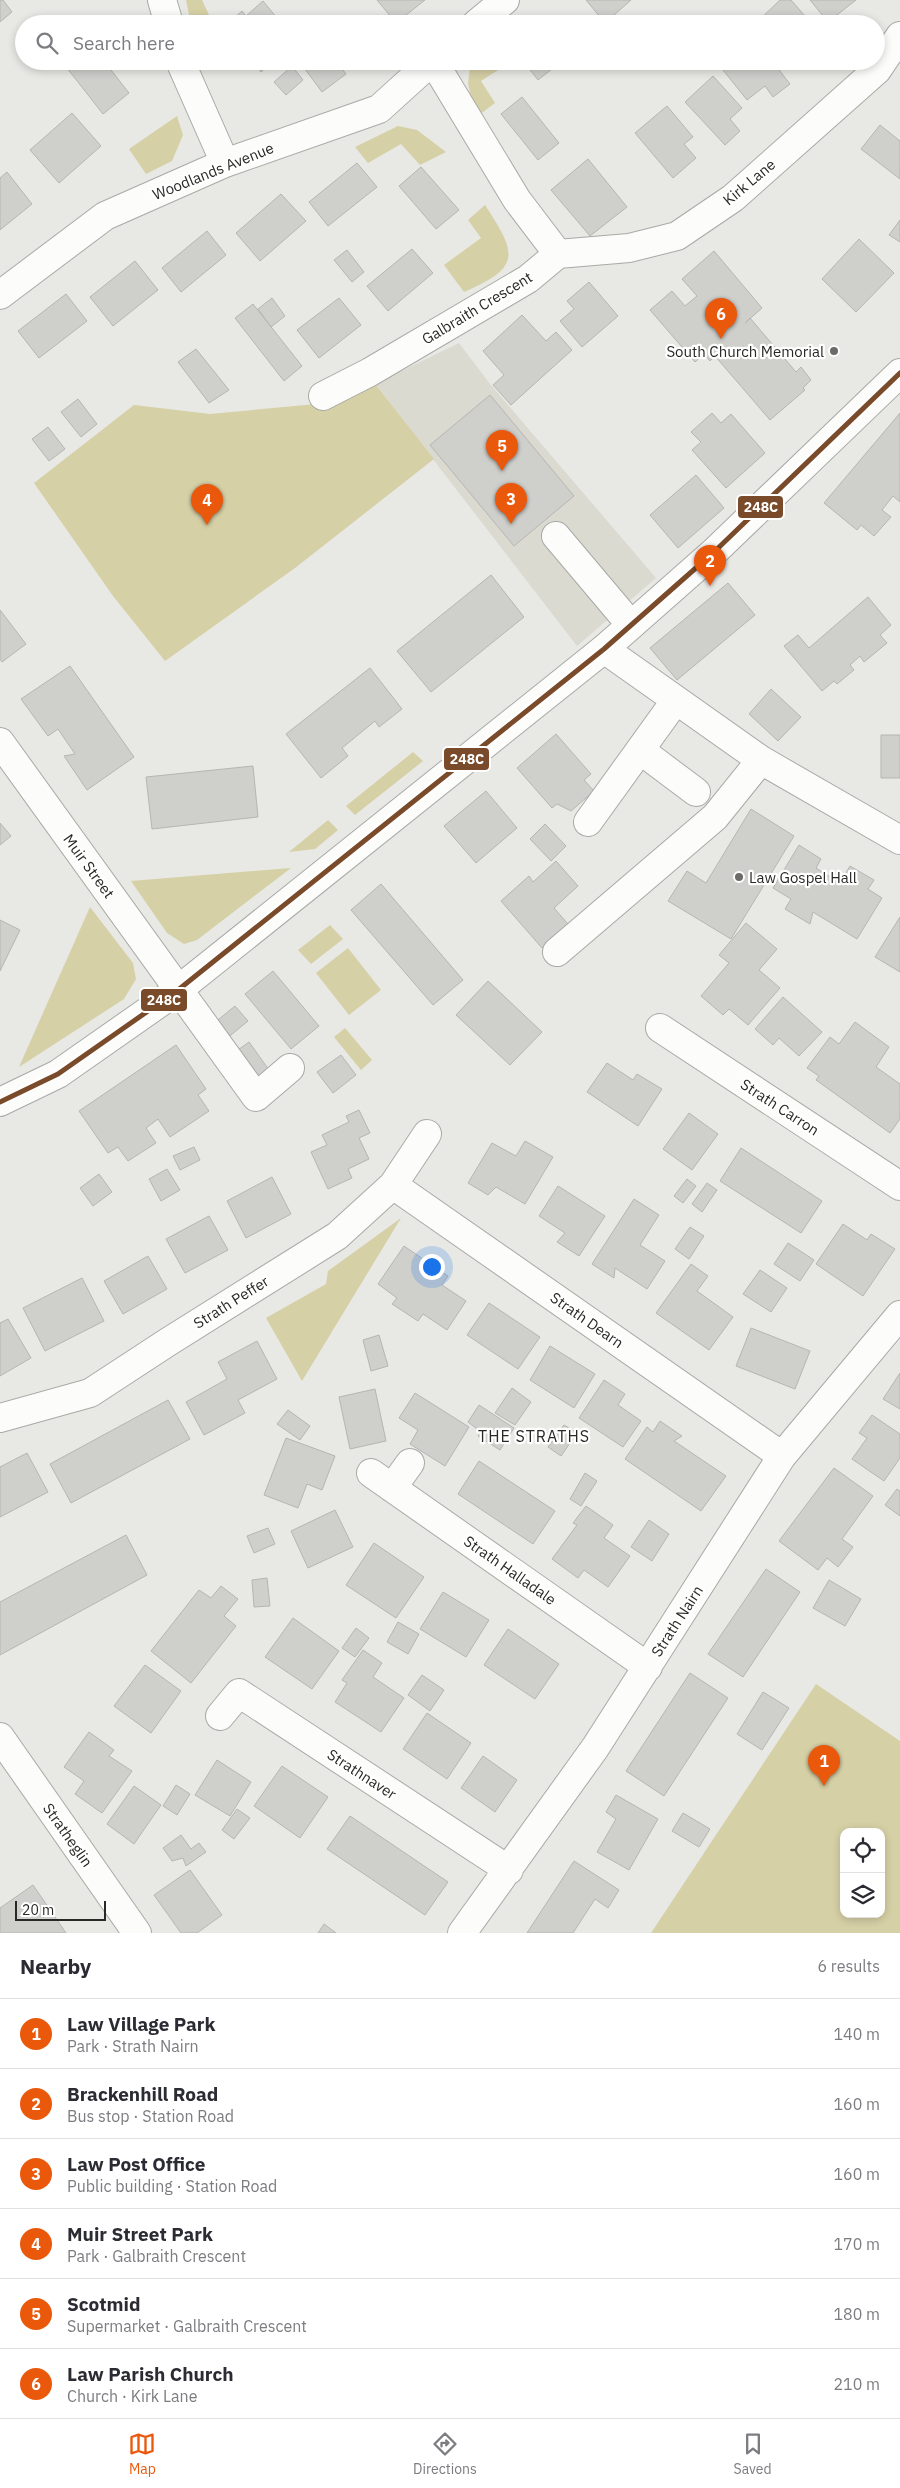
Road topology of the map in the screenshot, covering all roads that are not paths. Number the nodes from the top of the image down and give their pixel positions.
1 (162, 0) edge
2 (504, 0) edge
3 (166, 15) edge
4 (486, 15) edge
5 (900, 36) edge
6 (885, 58) edge
7 (184, 70) edge
8 (423, 70) edge
9 (438, 70) edge
10 (877, 70) edge
11 (225, 163) junction
12 (558, 254) junction
13 (1, 291) edge
14 (900, 372) edge
15 (323, 396) dead end
16 (556, 536) dead end
17 (631, 625) junction
18 (604, 649) junction
19 (676, 700) junction
20 (0, 742) edge
21 (640, 750) junction
22 (762, 760) junction
23 (696, 792) dead end
24 (588, 822) dead end
25 (900, 840) edge
26 (557, 952) dead end
27 (178, 990) junction
28 (660, 1028) dead end
29 (290, 1068) dead end
30 (0, 1102) edge
31 (427, 1134) dead end
32 (393, 1185) junction
33 (900, 1186) edge
34 (900, 1315) edge
35 (0, 1418) edge
36 (782, 1456) junction
37 (410, 1463) dead end
38 (648, 1667) junction
39 (220, 1716) dead end
40 (0, 1737) edge
41 (509, 1870) junction
42 (137, 1933) edge
43 (462, 1933) edge

1 - 3 street
2 - 4 street
5 - 6 street, Kirk Lane
7 - 11 street
8 - 11 street, Woodlands Avenue
9 - 12 street
10 - 12 street, Kirk Lane
11 - 13 street, Woodlands Avenue
12 - 15 street, Galbraith Crescent
14 - 17 street
16 - 17 street
17 - 18 street
18 - 19 street
18 - 27 street
19 - 21 street
19 - 22 street
20 - 27 street, Muir Street
21 - 23 street
21 - 24 street
22 - 25 street
22 - 26 street
27 - 29 street, Muir Street
27 - 30 street
28 - 33 street, Strath Carron
31 - 32 street, Strath Peffer
32 - 35 street, Strath Peffer
32 - 36 street, Strath Dearn
34 - 36 street, Strath Nairn
36 - 38 street, Strath Nairn
37 - 38 street, Strath Halladale
38 - 41 street, Strath Nairn
39 - 41 street, Strathnaver
40 - 42 street, Stratheglin
41 - 43 street, Strath Nairn

